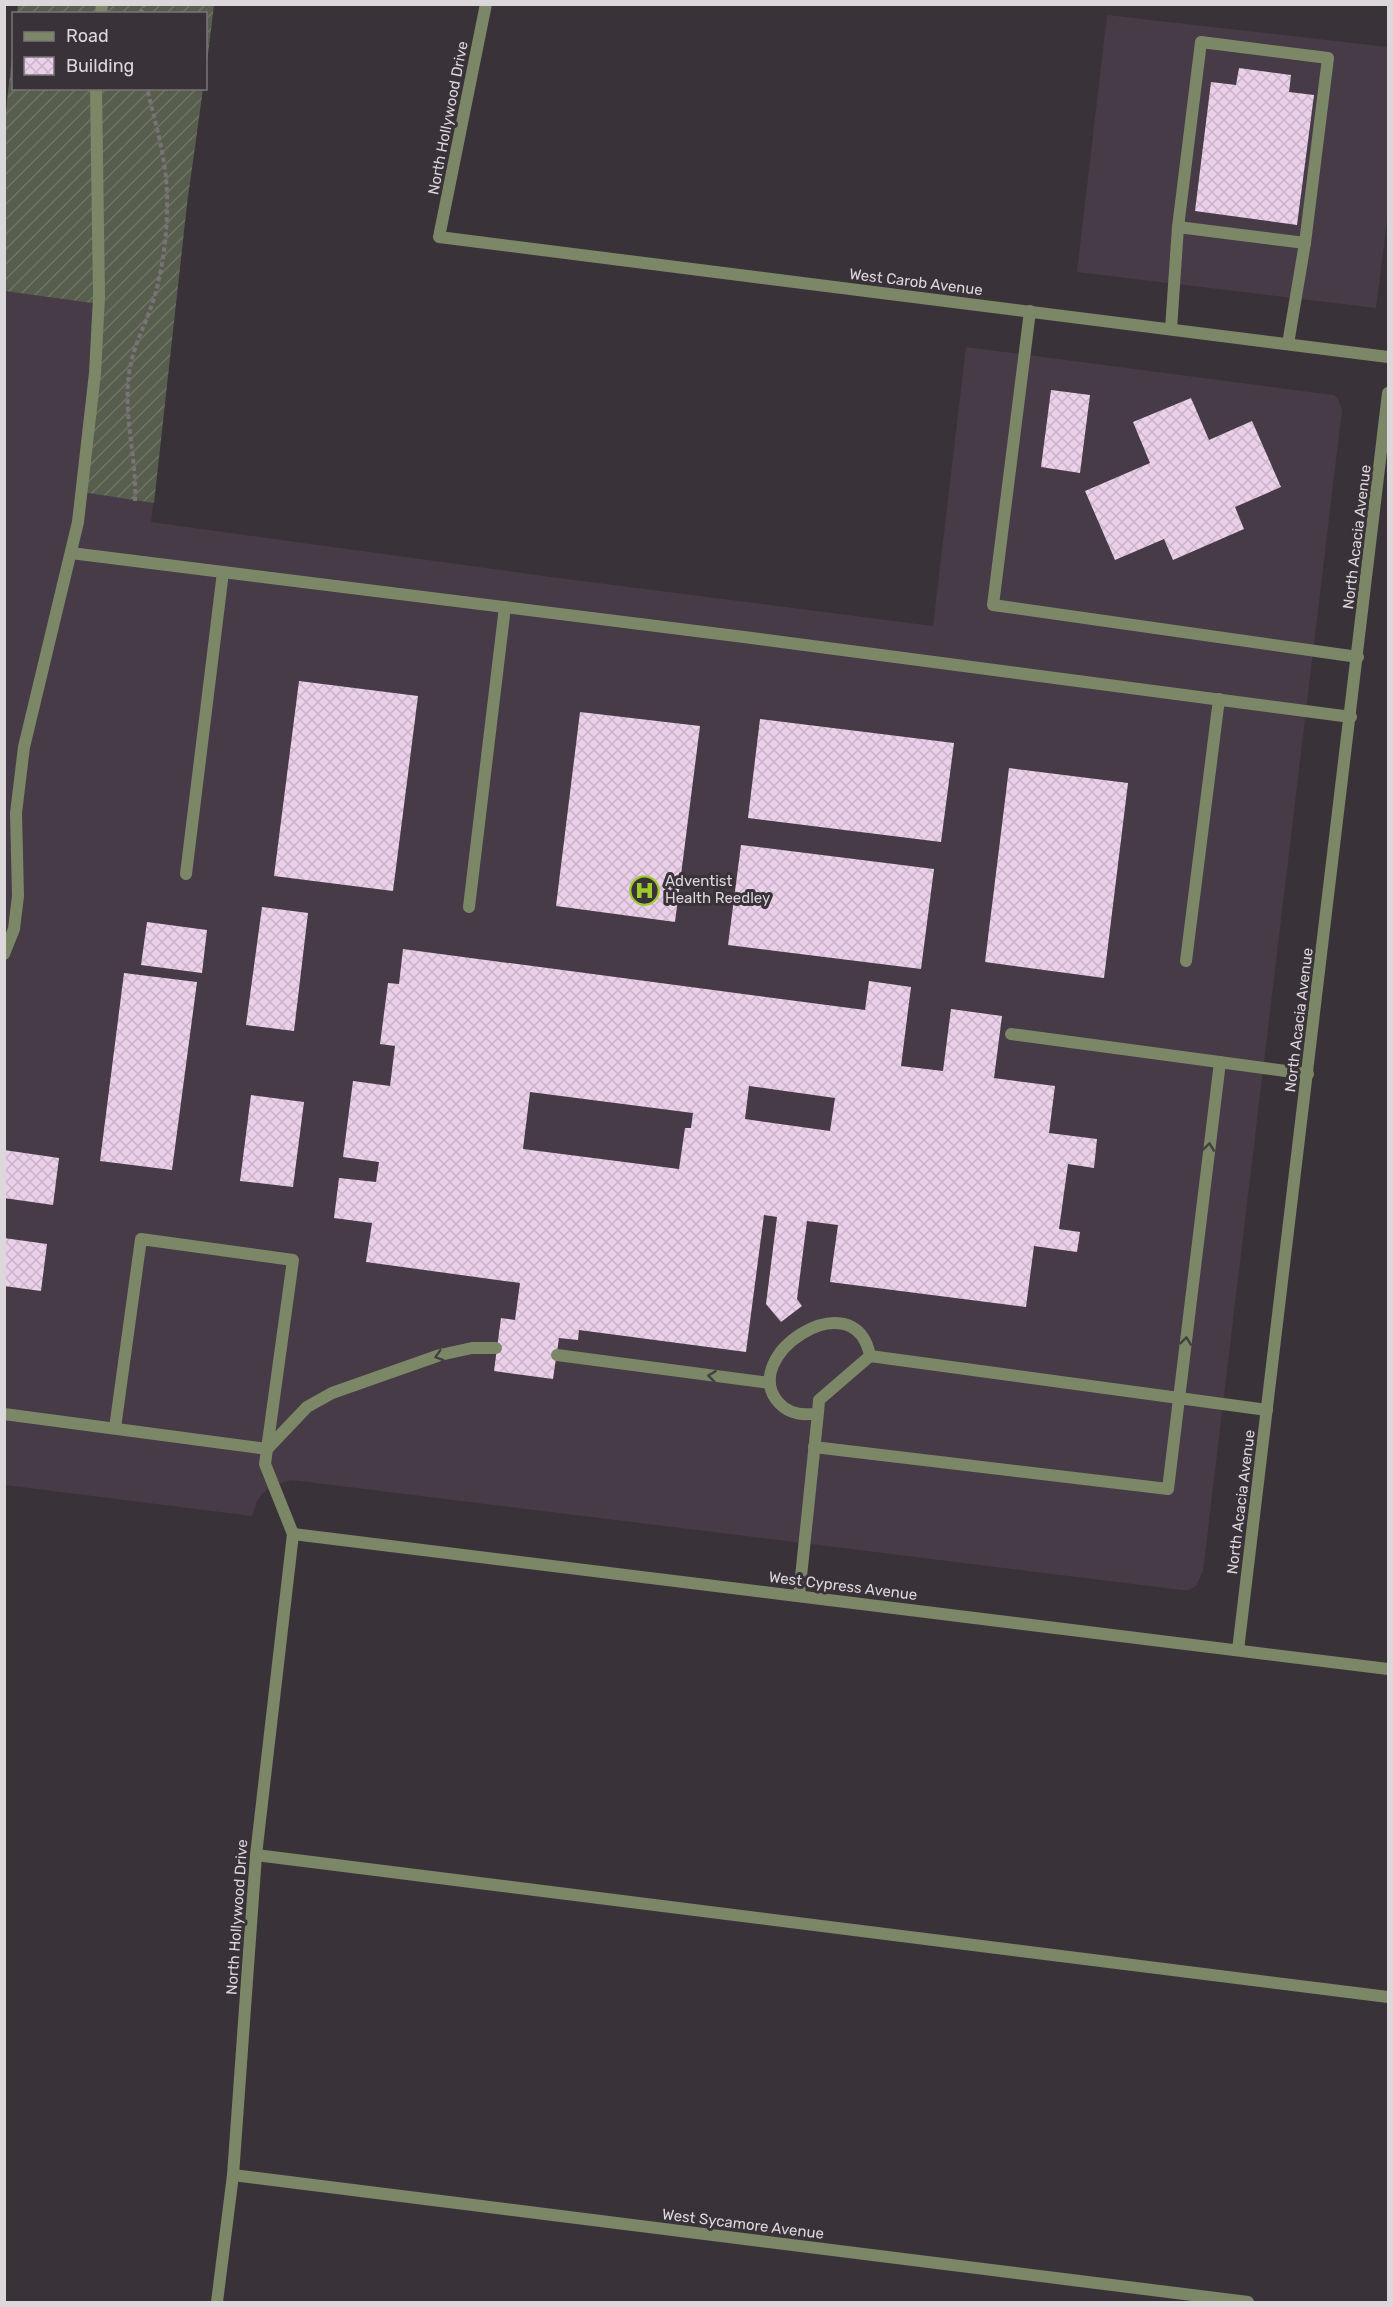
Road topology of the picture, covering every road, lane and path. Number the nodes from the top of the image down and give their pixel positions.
1 (486, 4) edge
2 (96, 90) edge
3 (147, 90) edge
4 (1178, 227) junction
5 (439, 237) joint
6 (1305, 243) junction
7 (1030, 311) junction
8 (1171, 329) junction
9 (1288, 344) junction
10 (1389, 357) edge
11 (1389, 393) edge
12 (135, 501) dead end
13 (71, 553) junction
14 (223, 572) junction
15 (505, 608) junction
16 (1358, 657) junction
17 (1219, 699) junction
18 (1351, 717) junction
19 (186, 874) dead end
20 (469, 907) dead end
21 (4, 954) edge
22 (1186, 961) dead end
23 (1011, 1034) dead end
24 (1220, 1062) junction
25 (1308, 1074) junction
26 (496, 1348) dead end
27 (557, 1356) dead end
28 (870, 1356) junction
29 (770, 1383) junction
30 (1179, 1399) junction
31 (1267, 1410) junction
32 (818, 1413) junction
33 (4, 1414) edge
34 (115, 1428) junction
35 (814, 1447) junction
36 (267, 1449) junction
37 (294, 1534) junction
38 (799, 1596) junction
39 (1238, 1650) junction
40 (1389, 1669) edge
41 (256, 1855) junction
42 (1389, 1997) edge
43 (233, 2175) junction
44 (217, 2302) edge
45 (1248, 2302) edge

1 - 5 street, North Hollywood Drive
2 - 13 street
3 - 12 path
4 - 6 street
4 - 6 street
4 - 8 street
5 - 7 street, West Carob Avenue
6 - 9 street
7 - 8 street, West Carob Avenue
7 - 16 street
8 - 9 street, West Carob Avenue
9 - 10 street, West Carob Avenue
11 - 16 street, North Acacia Avenue
13 - 14 street
13 - 21 street
14 - 15 street
14 - 19 street
15 - 17 street
15 - 20 street
16 - 18 street, North Acacia Avenue
17 - 18 street
17 - 22 street
18 - 25 street, North Acacia Avenue
23 - 24 street
24 - 25 street
30 -> 24 street
25 - 31 street, North Acacia Avenue
26 -> 36 street
29 -> 27 street
28 - 29 street
28 - 30 street
28 - 32 street
29 - 32 street
30 - 31 street
30 - 35 street
31 - 39 street, North Acacia Avenue
32 - 35 street
33 - 34 street
34 - 36 street
34 - 36 street
35 - 38 street
36 - 37 street
37 - 38 street, West Cypress Avenue
37 - 41 street, North Hollywood Drive
38 - 39 street, West Cypress Avenue
39 - 40 street, West Cypress Avenue
41 - 42 street
41 - 43 street, North Hollywood Drive
43 - 44 street, North Hollywood Drive
43 - 45 street, West Sycamore Avenue

